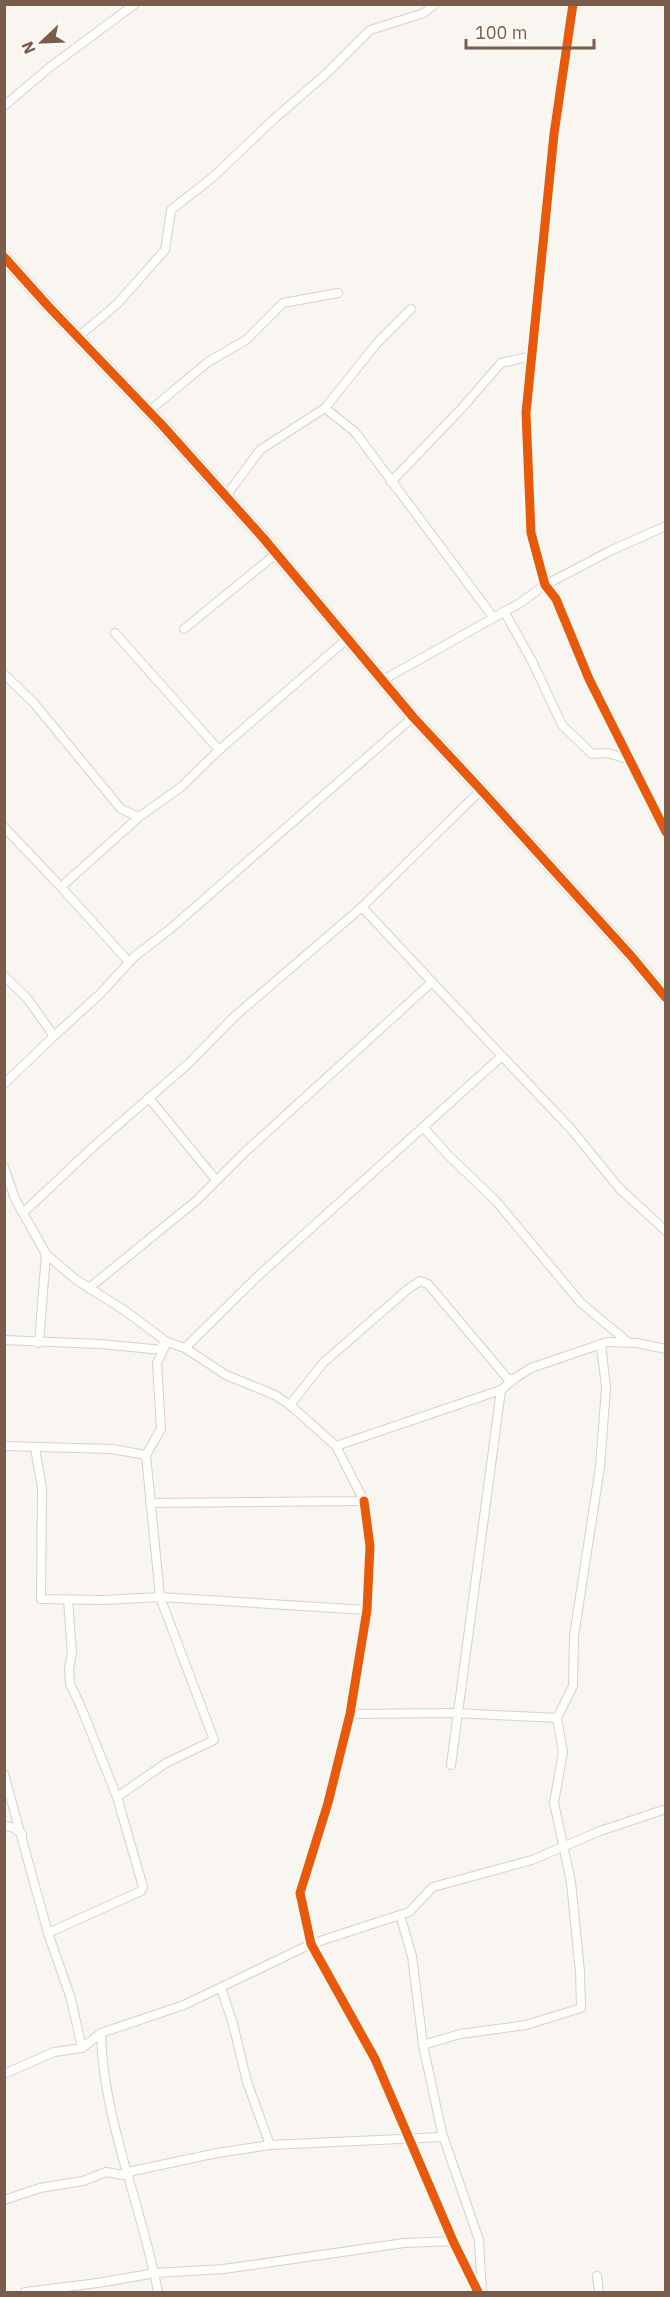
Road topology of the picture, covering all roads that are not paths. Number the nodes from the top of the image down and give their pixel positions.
1 (135, 4) edge
2 (435, 4) edge
3 (573, 4) edge
4 (4, 106) edge
5 (4, 257) edge
6 (338, 293) dead end
7 (411, 309) dead end
8 (78, 337) junction
9 (532, 356) junction
10 (325, 408) junction
11 (149, 411) junction
12 (391, 482) junction
13 (225, 496) junction
14 (666, 526) edge
15 (277, 553) junction
16 (545, 585) junction
17 (504, 611) junction
18 (493, 617) junction
19 (184, 629) dead end
20 (115, 633) dead end
21 (347, 639) junction
22 (4, 674) edge
23 (383, 680) junction
24 (412, 717) junction
25 (219, 750) junction
26 (630, 760) junction
27 (481, 790) junction
28 (139, 817) junction
29 (4, 828) edge
30 (666, 832) edge
31 (61, 887) junction
32 (362, 907) junction
33 (129, 962) junction
34 (4, 976) edge
35 (432, 982) junction
36 (666, 998) edge
37 (54, 1036) junction
38 (502, 1056) junction
39 (4, 1084) edge
40 (149, 1098) junction
41 (423, 1127) junction
42 (4, 1167) edge
43 (216, 1180) junction
44 (23, 1213) junction
45 (666, 1231) edge
46 (46, 1254) junction
47 (88, 1288) junction
48 (4, 1340) edge
49 (39, 1343) junction
50 (629, 1343) junction
51 (601, 1344) junction
52 (165, 1346) junction
53 (185, 1348) junction
54 (666, 1349) edge
55 (514, 1379) junction
56 (501, 1390) junction
57 (290, 1405) junction
58 (4, 1446) edge
59 (336, 1446) junction
60 (35, 1448) junction
61 (146, 1455) junction
62 (364, 1501) junction
63 (150, 1503) junction
64 (160, 1597) junction
65 (68, 1600) junction
66 (367, 1610) junction
67 (456, 1713) junction
68 (350, 1714) junction
69 (557, 1718) junction
70 (451, 1765) dead end
71 (4, 1774) edge
72 (117, 1797) junction
73 (665, 1807) edge
74 (666, 1814) edge
75 (4, 1826) edge
76 (22, 1834) junction
77 (564, 1846) junction
78 (400, 1915) junction
79 (48, 1933) junction
80 (311, 1944) junction
81 (221, 1988) junction
82 (101, 2033) junction
83 (423, 2045) junction
84 (82, 2048) junction
85 (4, 2074) edge
86 (443, 2137) junction
87 (409, 2139) junction
88 (270, 2145) junction
89 (128, 2174) junction
90 (4, 2200) edge
91 (453, 2241) junction
92 (155, 2272) junction
93 (597, 2276) dead end
94 (25, 2292) edge
95 (159, 2292) edge
96 (480, 2292) edge
97 (599, 2292) edge

1 - 4 street
2 - 8 street
3 - 9 street
5 - 8 street
6 - 11 street
7 - 10 street
8 - 11 street
9 - 12 street
9 - 16 street
10 - 12 street
10 - 13 street
11 - 13 street
12 - 18 street
13 - 15 street
14 - 16 street
15 - 19 street
15 - 21 street
16 - 17 street
16 - 26 street
17 - 18 street
17 - 26 street
18 - 23 street
20 - 25 street
21 - 23 street
21 - 25 street
22 - 28 street
23 - 24 street
24 - 27 street
24 - 33 street
25 - 28 street
26 - 30 street
27 - 32 street
27 - 36 street
28 - 31 street
29 - 31 street
31 - 33 street
32 - 35 street
32 - 40 street
33 - 37 street
34 - 37 street
35 - 38 street
35 - 43 street
37 - 39 street
38 - 41 street
38 - 45 street
40 - 43 street
40 - 44 street
41 - 50 street
41 - 53 street
42 - 44 street
43 - 47 street
44 - 46 street
46 - 47 street
46 - 49 street
47 - 52 street
48 - 49 street
49 - 52 street
50 - 51 street
50 - 54 street
51 - 55 street
51 - 69 street
52 - 53 street
52 - 61 street
53 - 57 street
55 - 56 street
55 - 57 street
56 - 59 street
56 - 67 street
57 - 59 street
58 - 60 street
59 - 62 street
60 - 61 street
60 - 65 street
61 - 63 street
62 - 63 street
62 - 66 street
63 - 64 street
64 - 65 street
64 - 66 street
64 - 72 street
65 - 72 street
66 - 68 street
67 - 68 street
67 - 69 street
67 - 70 street
68 - 80 street
69 - 77 street
71 - 76 street
72 - 79 street
73 - 74 street
73 - 77 street
75 - 76 street
76 - 79 street
77 - 78 street
77 - 83 street
78 - 80 street
78 - 83 street
79 - 84 street
80 - 81 street
80 - 87 street
81 - 82 street
81 - 88 street
82 - 84 street
82 - 89 street
83 - 86 street
84 - 85 street
86 - 87 street
86 - 96 street
87 - 88 street
87 - 91 street
88 - 89 street
89 - 90 street
89 - 92 street
91 - 92 street
91 - 96 street
92 - 94 street
92 - 95 street
93 - 97 street

